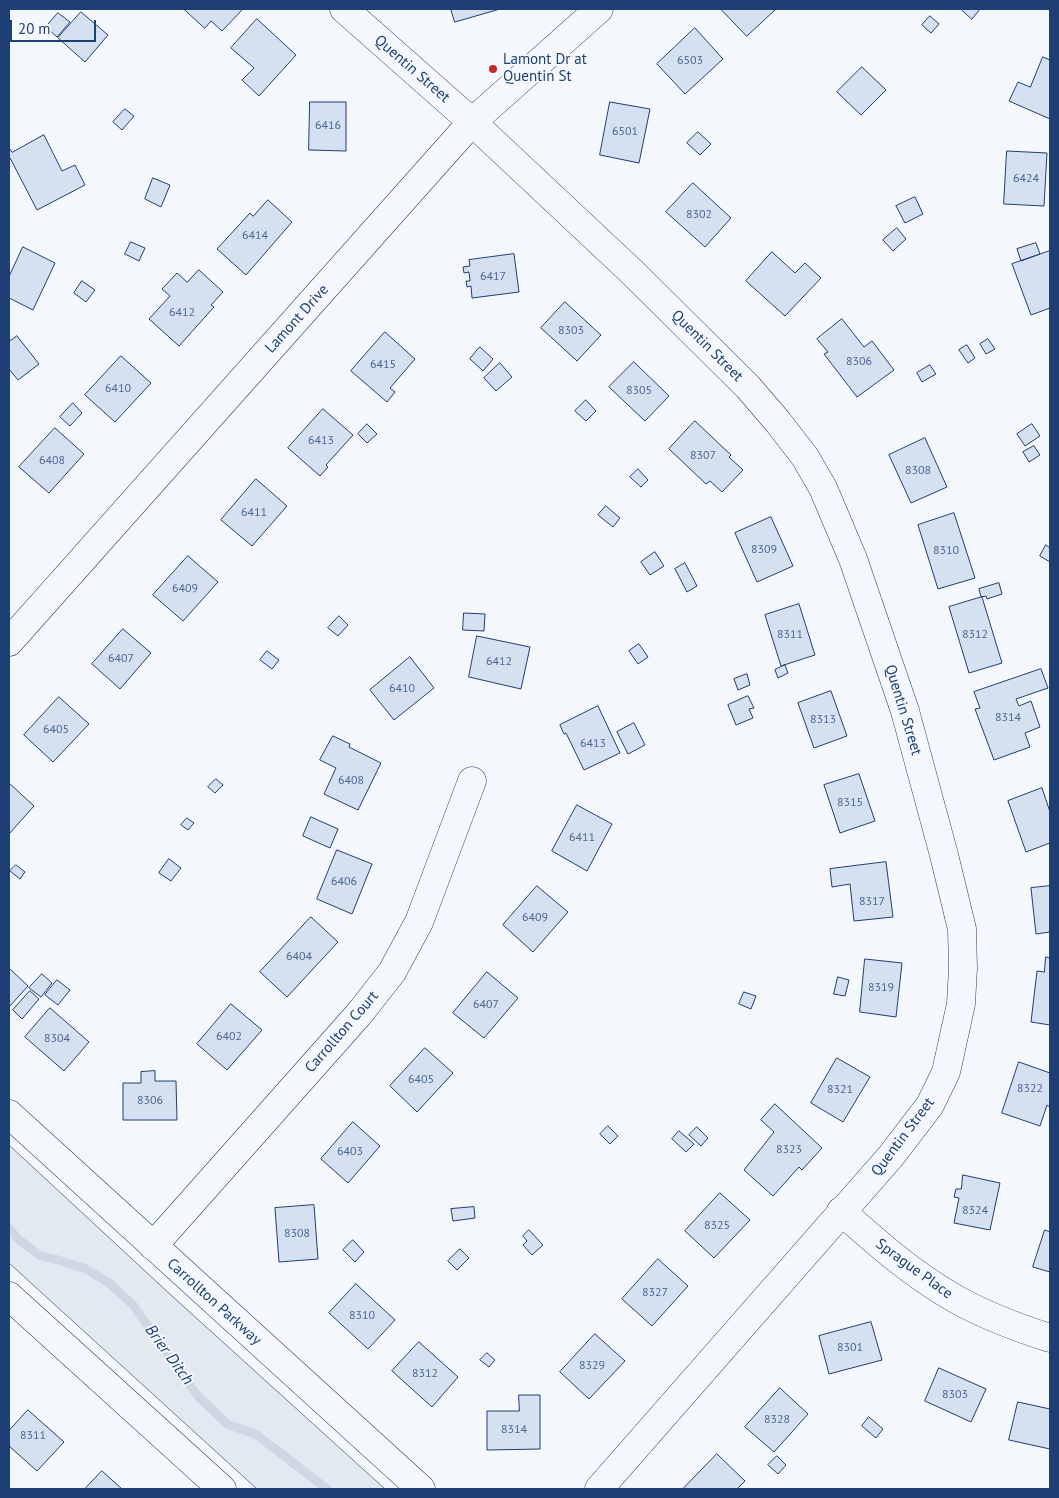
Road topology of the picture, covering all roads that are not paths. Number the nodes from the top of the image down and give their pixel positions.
1 (344, 9) edge
2 (599, 9) edge
3 (472, 122) junction
4 (9, 642) edge
5 (472, 780) dead end
6 (9, 1114) edge
7 (841, 1211) junction
8 (153, 1246) junction
9 (9, 1296) edge
10 (1050, 1338) edge
11 (222, 1489) edge
12 (421, 1489) edge
13 (598, 1489) edge

1 - 3 street, Quentin Street
2 - 3 street, Lamont Drive
3 - 4 street, Lamont Drive
3 - 7 street, Quentin Street
5 - 8 street, Carrollton Court
6 - 8 street, Carrollton Parkway
7 - 10 street, Sprague Place
7 - 13 street, Quentin Street
8 - 12 street, Carrollton Parkway
9 - 11 street

